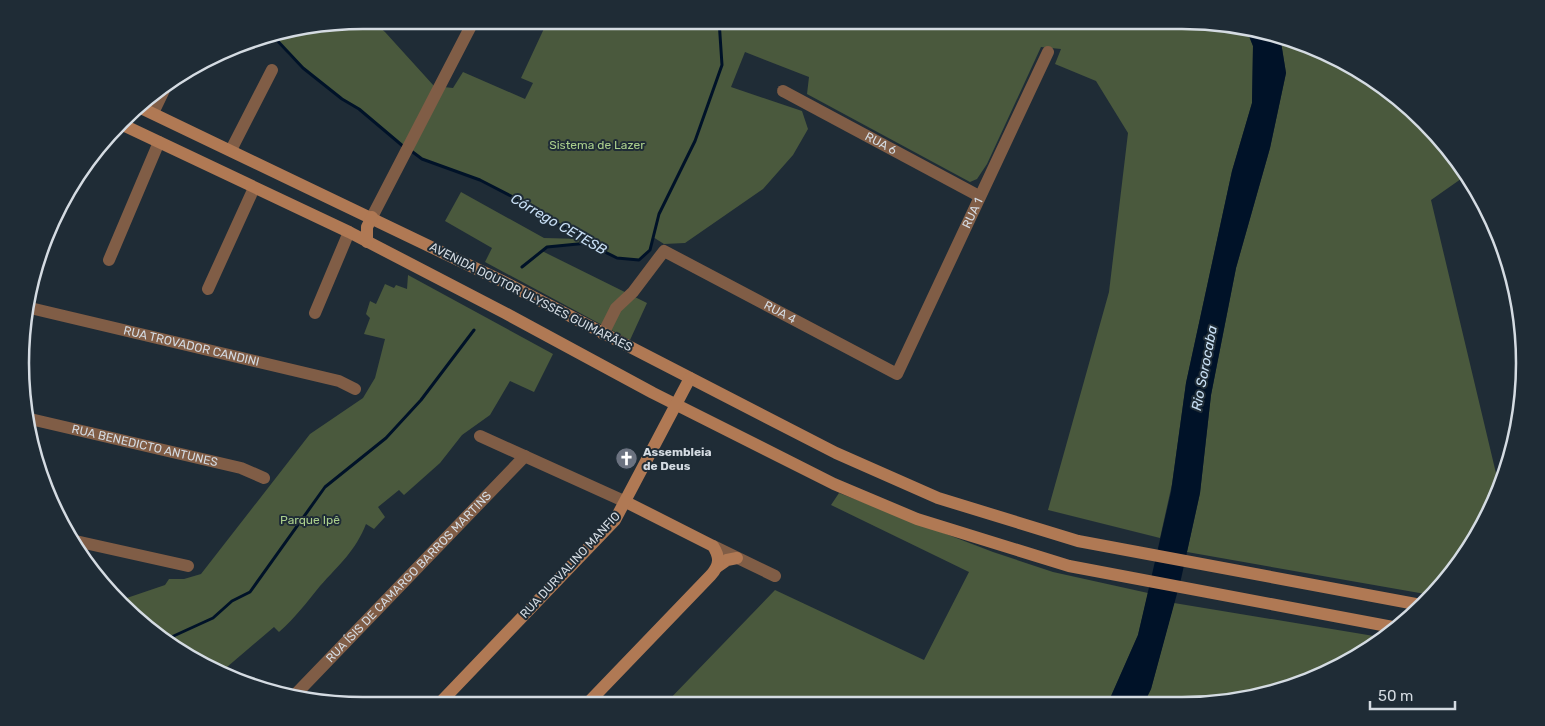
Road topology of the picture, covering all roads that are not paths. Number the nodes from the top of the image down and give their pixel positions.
1 (469, 29) edge
2 (1048, 52) dead end
3 (272, 70) dead end
4 (782, 91) dead end
5 (160, 98) edge
6 (146, 110) edge
7 (153, 113) junction
8 (127, 127) edge
9 (159, 142) junction
10 (231, 150) junction
11 (254, 188) junction
12 (979, 196) junction
13 (372, 217) junction
14 (348, 232) junction
15 (367, 242) junction
16 (109, 260) dead end
17 (208, 289) dead end
18 (33, 309) edge
19 (315, 313) dead end
20 (603, 334) junction
21 (896, 374) joint
22 (690, 378) junction
23 (355, 389) dead end
24 (676, 405) junction
25 (34, 420) edge
26 (480, 436) dead end
27 (525, 456) junction
28 (264, 478) dead end
29 (626, 502) junction
30 (81, 542) edge
31 (713, 546) junction
32 (737, 558) junction
33 (188, 566) dead end
34 (717, 567) junction
35 (775, 576) dead end
36 (1413, 604) edge
37 (1387, 626) edge
38 (299, 691) edge
39 (446, 697) edge
40 (594, 697) edge

1 - 13 street
2 - 12 street, RUA 1
3 - 10 street
4 - 12 street, RUA 6
5 - 7 street
6 - 7 main road, AVENIDA DOUTOR ULYSSES GUIMARÃES
7 - 10 main road, AVENIDA DOUTOR ULYSSES GUIMARÃES
8 - 9 main road, AVENIDA DOUTOR ULYSSES GUIMARÃES
9 - 11 main road, AVENIDA DOUTOR ULYSSES GUIMARÃES
9 - 16 street
10 - 13 main road, AVENIDA DOUTOR ULYSSES GUIMARÃES
11 - 14 main road, AVENIDA DOUTOR ULYSSES GUIMARÃES
11 - 17 street
12 - 21 street, RUA 1
13 - 15 main road
13 - 20 main road, AVENIDA DOUTOR ULYSSES GUIMARÃES
14 - 15 main road, AVENIDA DOUTOR ULYSSES GUIMARÃES
14 - 19 street
15 - 24 main road, AVENIDA DOUTOR ULYSSES GUIMARÃES
18 - 23 street, RUA TROVADOR CANDINI
20 - 21 street, RUA 4
20 - 22 main road, AVENIDA DOUTOR ULYSSES GUIMARÃES
22 - 24 main road
22 - 36 main road, AVENIDA DOUTOR ULYSSES GUIMARÃES
24 - 29 main road, RUA DURVALINO MANFIO
24 - 37 main road, AVENIDA DOUTOR ULYSSES GUIMARÃES
25 - 28 street, RUA BENEDICTO ANTUNES
26 - 27 street
27 - 29 street
27 - 38 street, RUA ÍSIS DE CAMARGO BARROS MARTINS
29 - 31 main road
29 - 39 main road, RUA DURVALINO MANFIO
30 - 33 street
31 - 32 street
31 - 34 main road
32 - 34 main road
32 - 35 street
34 - 40 main road

